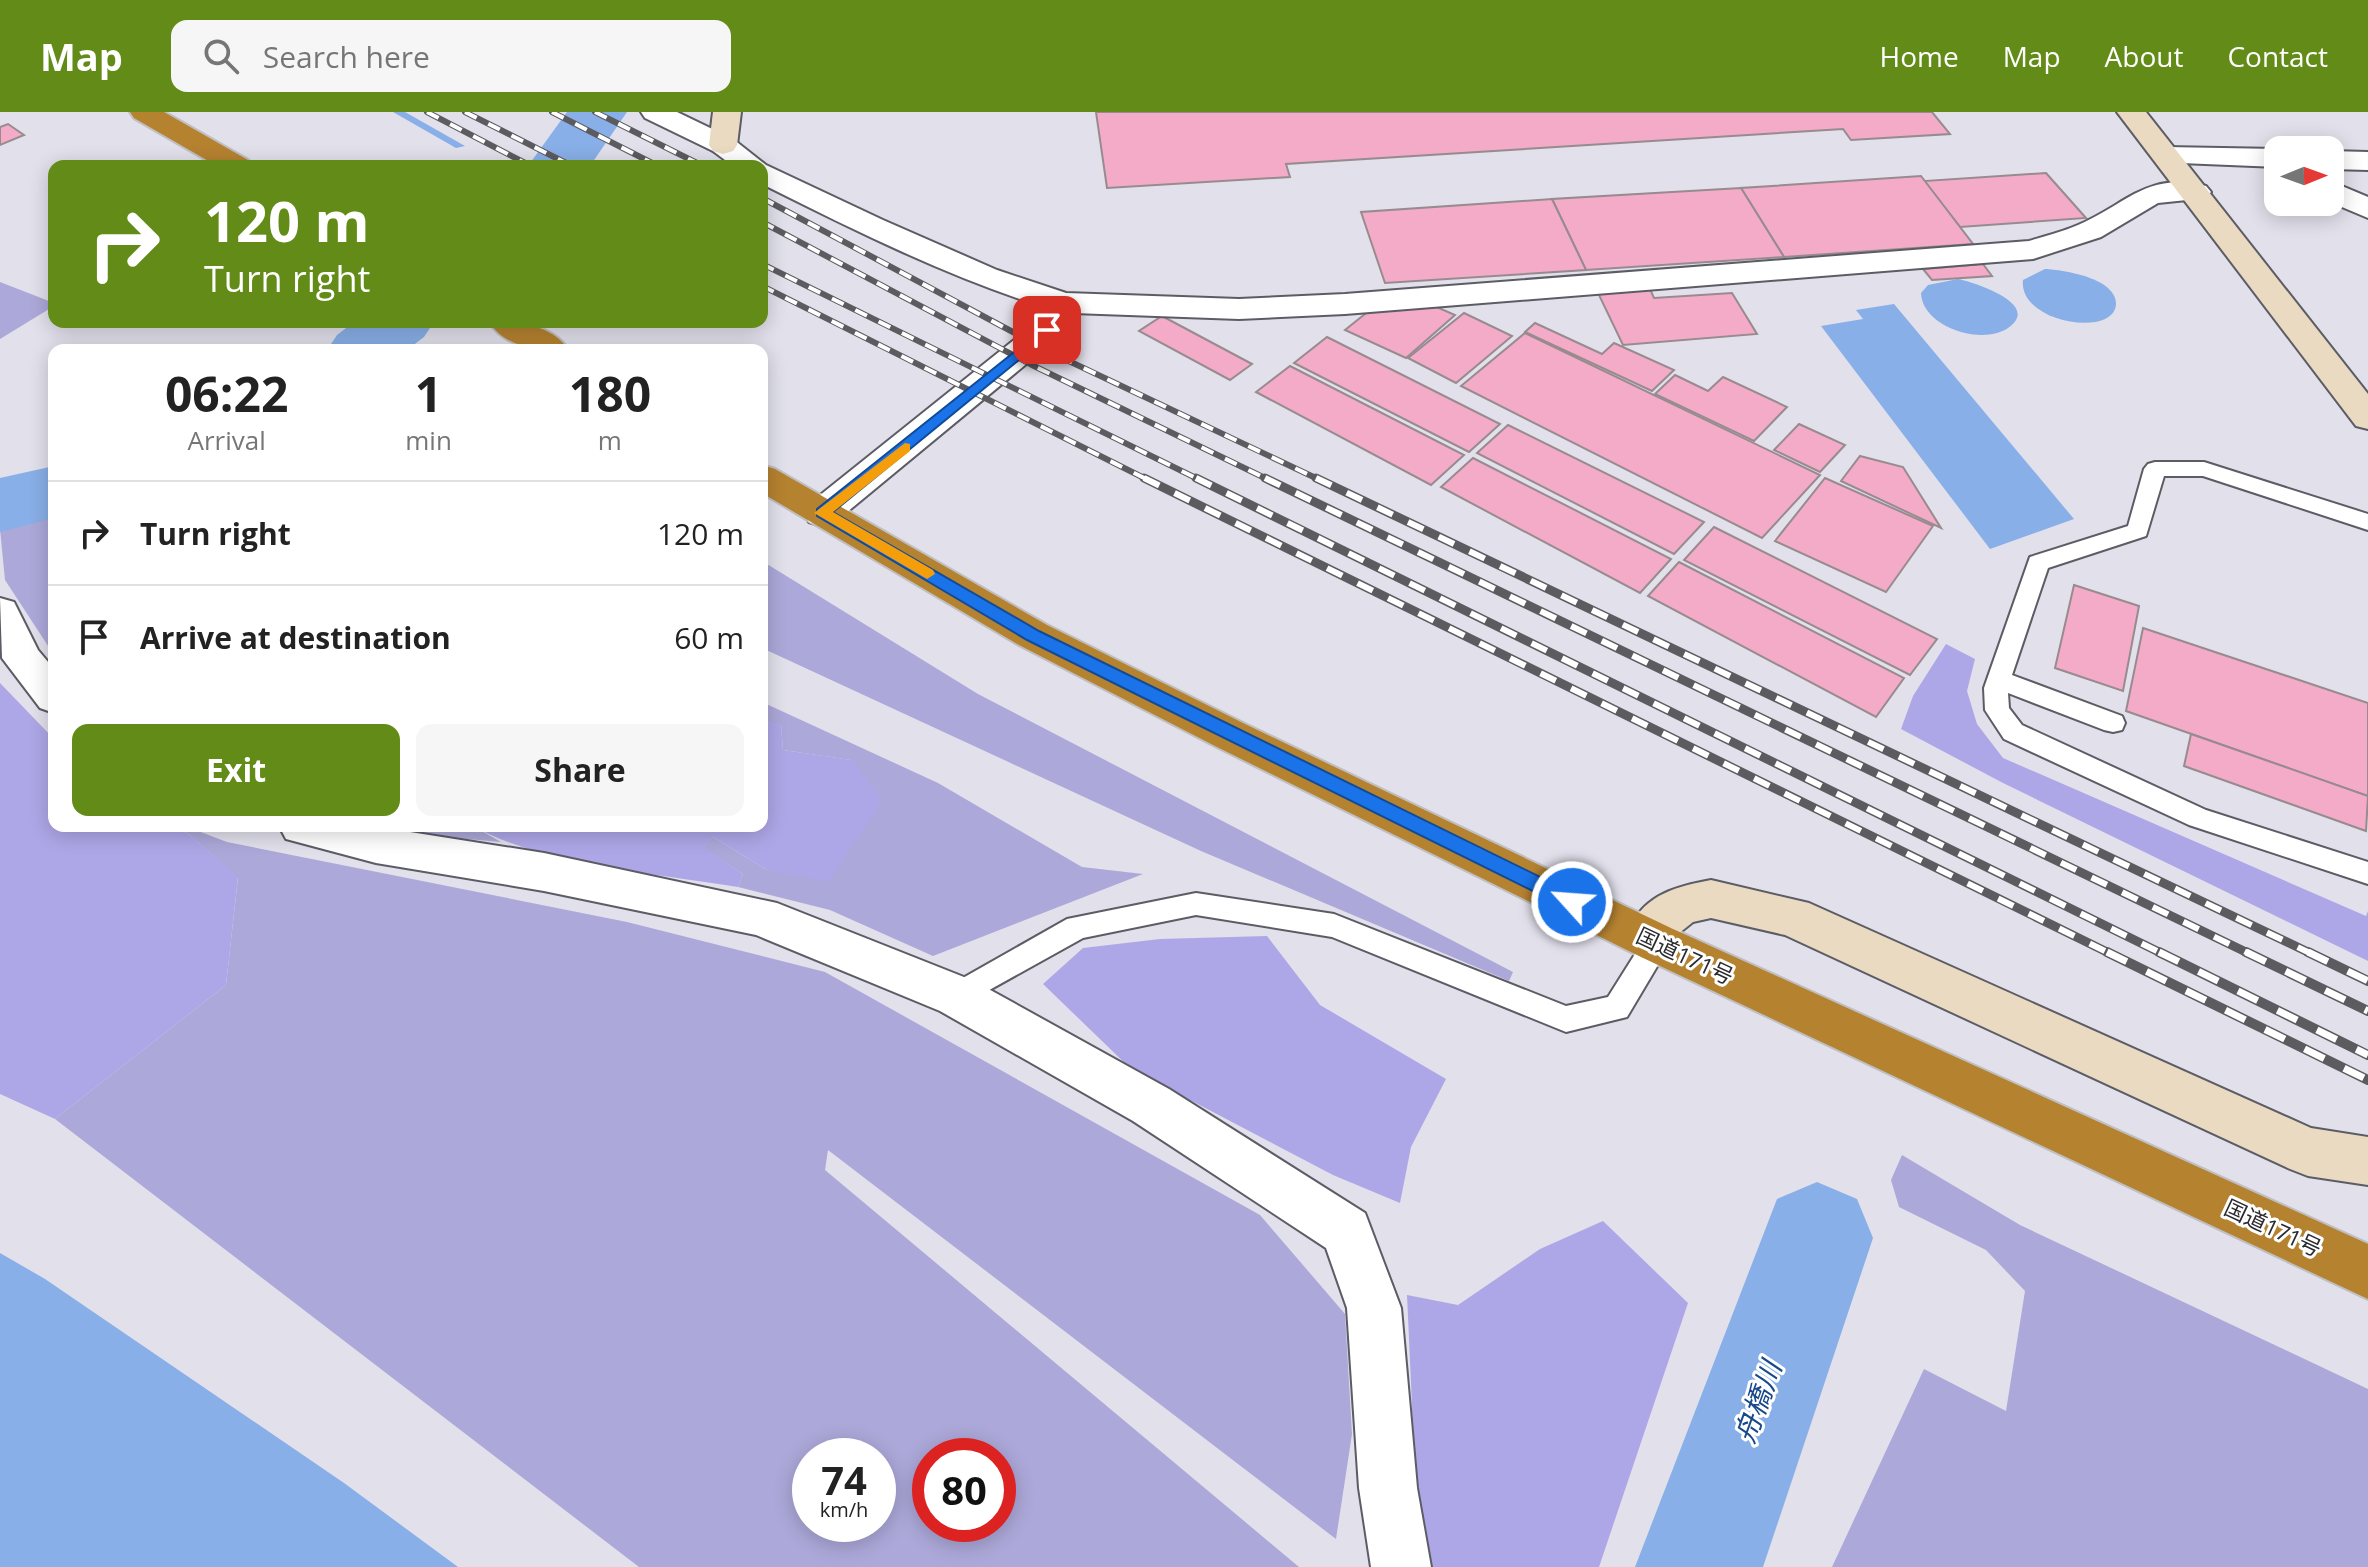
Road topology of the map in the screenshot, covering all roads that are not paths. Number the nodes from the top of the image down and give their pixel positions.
1 (144, 112) edge
2 (727, 112) edge
3 (2131, 112) edge
4 (664, 117) edge
5 (723, 145) junction
6 (2166, 156) junction
7 (228, 160) edge
8 (744, 160) edge
9 (2264, 160) edge
10 (2344, 160) edge
11 (2368, 161) edge
12 (768, 176) edge
13 (2196, 192) junction
14 (2344, 197) edge
15 (2368, 209) edge
16 (1063, 303) junction
17 (515, 328) edge
18 (542, 344) edge
19 (2368, 418) edge
20 (768, 481) edge
21 (822, 513) junction
22 (2368, 522) edge
23 (0, 612) edge
24 (1999, 680) junction
25 (48, 690) edge
26 (2113, 723) dead end
27 (325, 832) edge
28 (2368, 873) edge
29 (1657, 943) junction
30 (957, 996) junction
31 (2368, 1161) edge
32 (2368, 1272) edge
33 (1401, 1567) edge

1 - 7 highway
2 - 5 street
3 - 6 street
4 - 5 street
5 - 8 street
6 - 9 street
6 - 13 street
10 - 11 street
12 - 16 street
13 - 16 street
13 - 19 street
14 - 15 street
16 - 21 street
17 - 18 highway
20 - 21 highway, 国道171号
21 - 29 highway, 国道171号
22 - 24 lane
23 - 25 street
24 - 26 lane
24 - 28 lane
27 - 30 street
29 - 30 lane
29 - 31 street
29 - 32 highway, 国道171号
30 - 33 street

